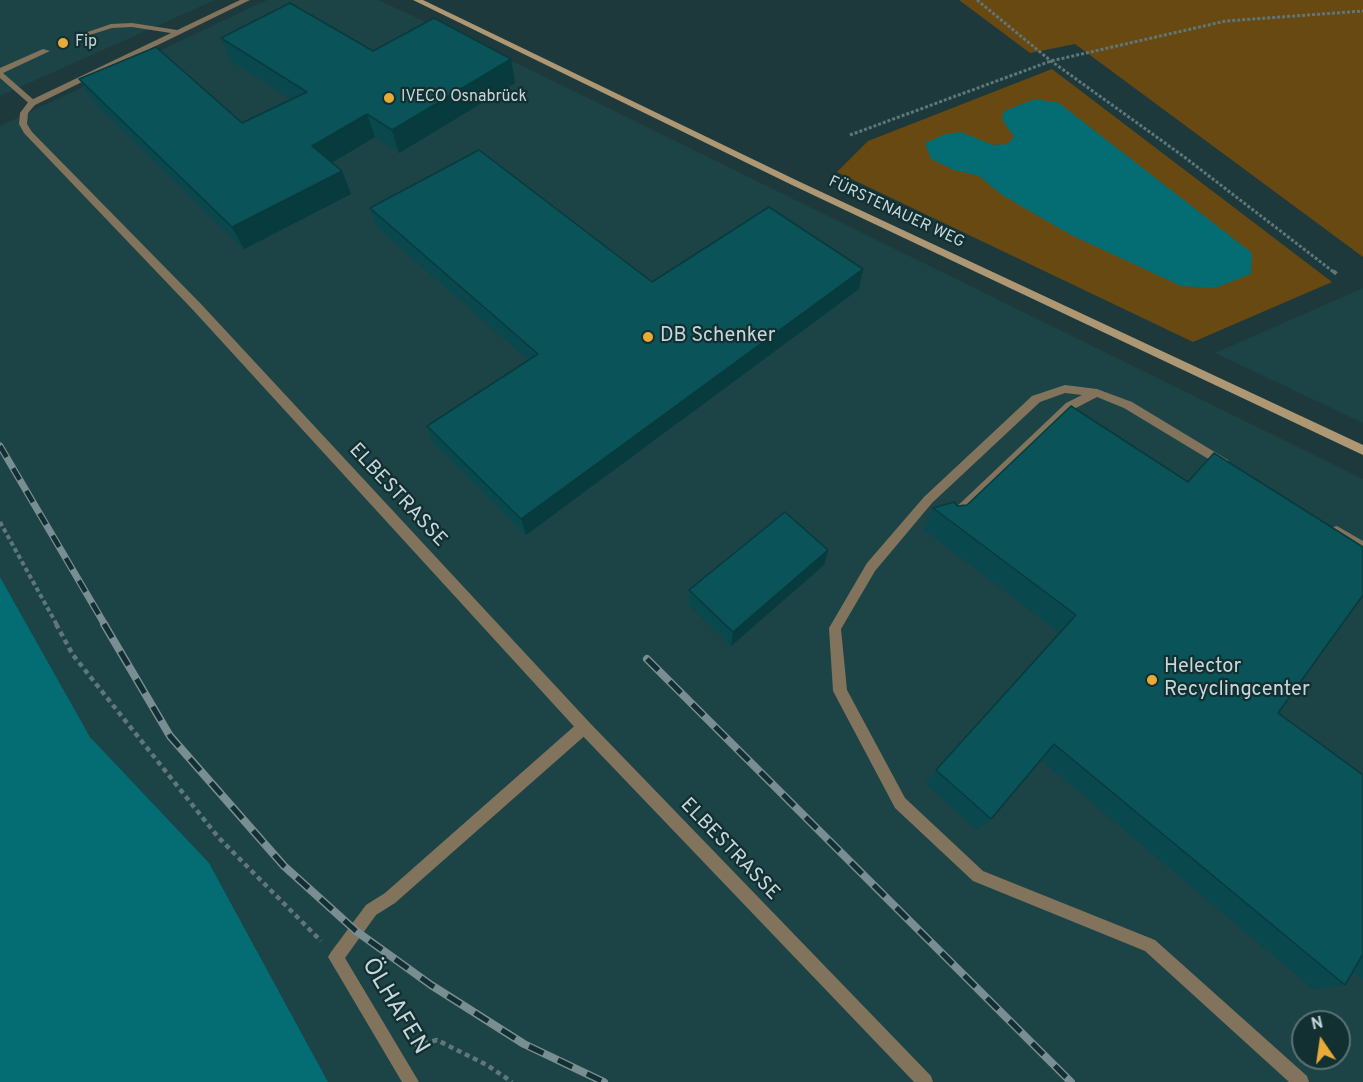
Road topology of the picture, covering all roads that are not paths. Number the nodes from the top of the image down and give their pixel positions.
1 (246, 0) edge
2 (417, 0) edge
3 (177, 32) junction
4 (80, 36) dead end
5 (45, 51) dead end
6 (0, 73) edge
7 (32, 103) junction
8 (1097, 393) junction
9 (1363, 450) edge
10 (1240, 473) edge
11 (951, 521) edge
12 (1322, 522) edge
13 (1363, 547) edge
14 (584, 727) junction
15 (411, 1082) edge
16 (925, 1082) edge
17 (1301, 1082) edge

1 - 3 street
2 - 9 street, FÜRSTENAUER WEG
3 - 4 street
3 - 7 street
5 - 6 street
6 - 7 street
7 - 14 street, ELBESTRASSE
8 - 10 street
8 - 11 street
8 - 17 street
12 - 13 street
14 - 15 street, ÖLHAFEN
14 - 16 street, ELBESTRASSE

